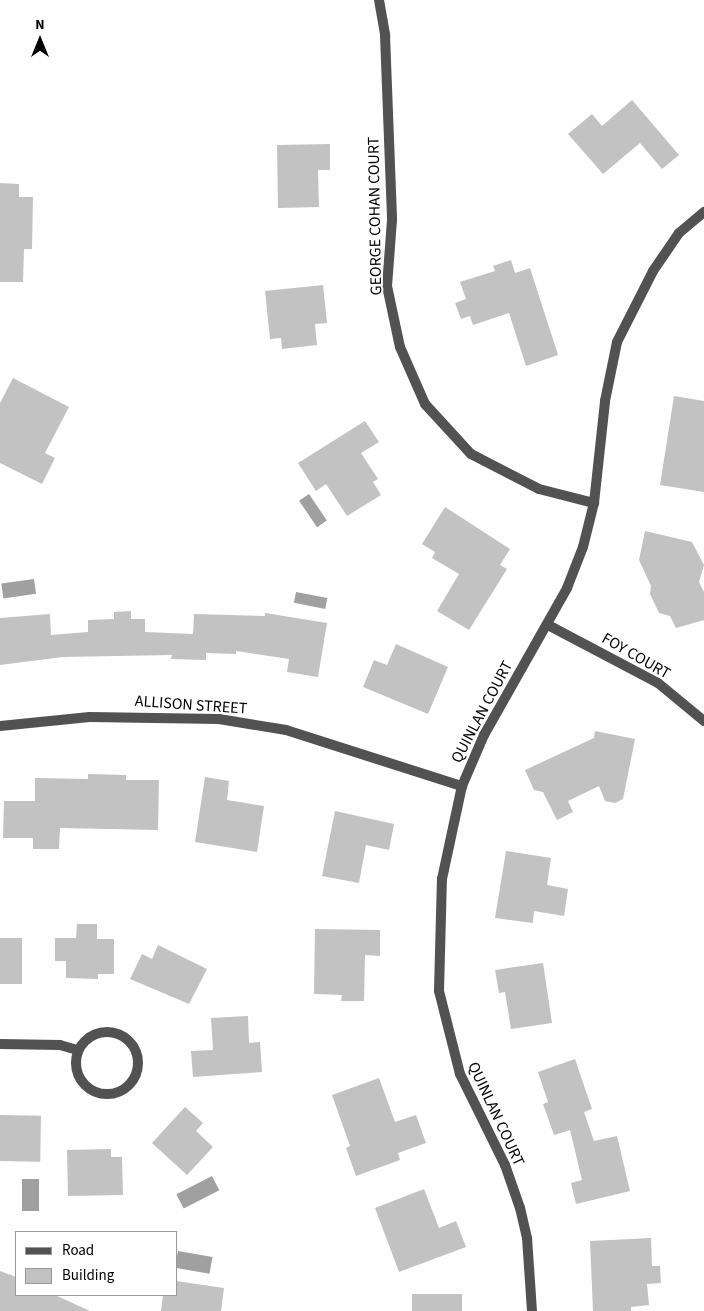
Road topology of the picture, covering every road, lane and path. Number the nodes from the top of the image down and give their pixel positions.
1 (379, 0) edge
2 (704, 212) edge
3 (594, 503) junction
4 (548, 625) junction
5 (704, 721) edge
6 (0, 726) edge
7 (462, 786) junction
8 (0, 1044) edge
9 (78, 1050) junction
10 (532, 1311) edge

1 - 3 street, GEORGE COHAN COURT
2 - 3 street, QUINLAN COURT
3 - 4 street, QUINLAN COURT
4 - 5 street, FOY COURT
4 - 7 street, QUINLAN COURT
6 - 7 street, ALLISON STREET
7 - 10 street, QUINLAN COURT
8 - 9 street
9 - 9 street

